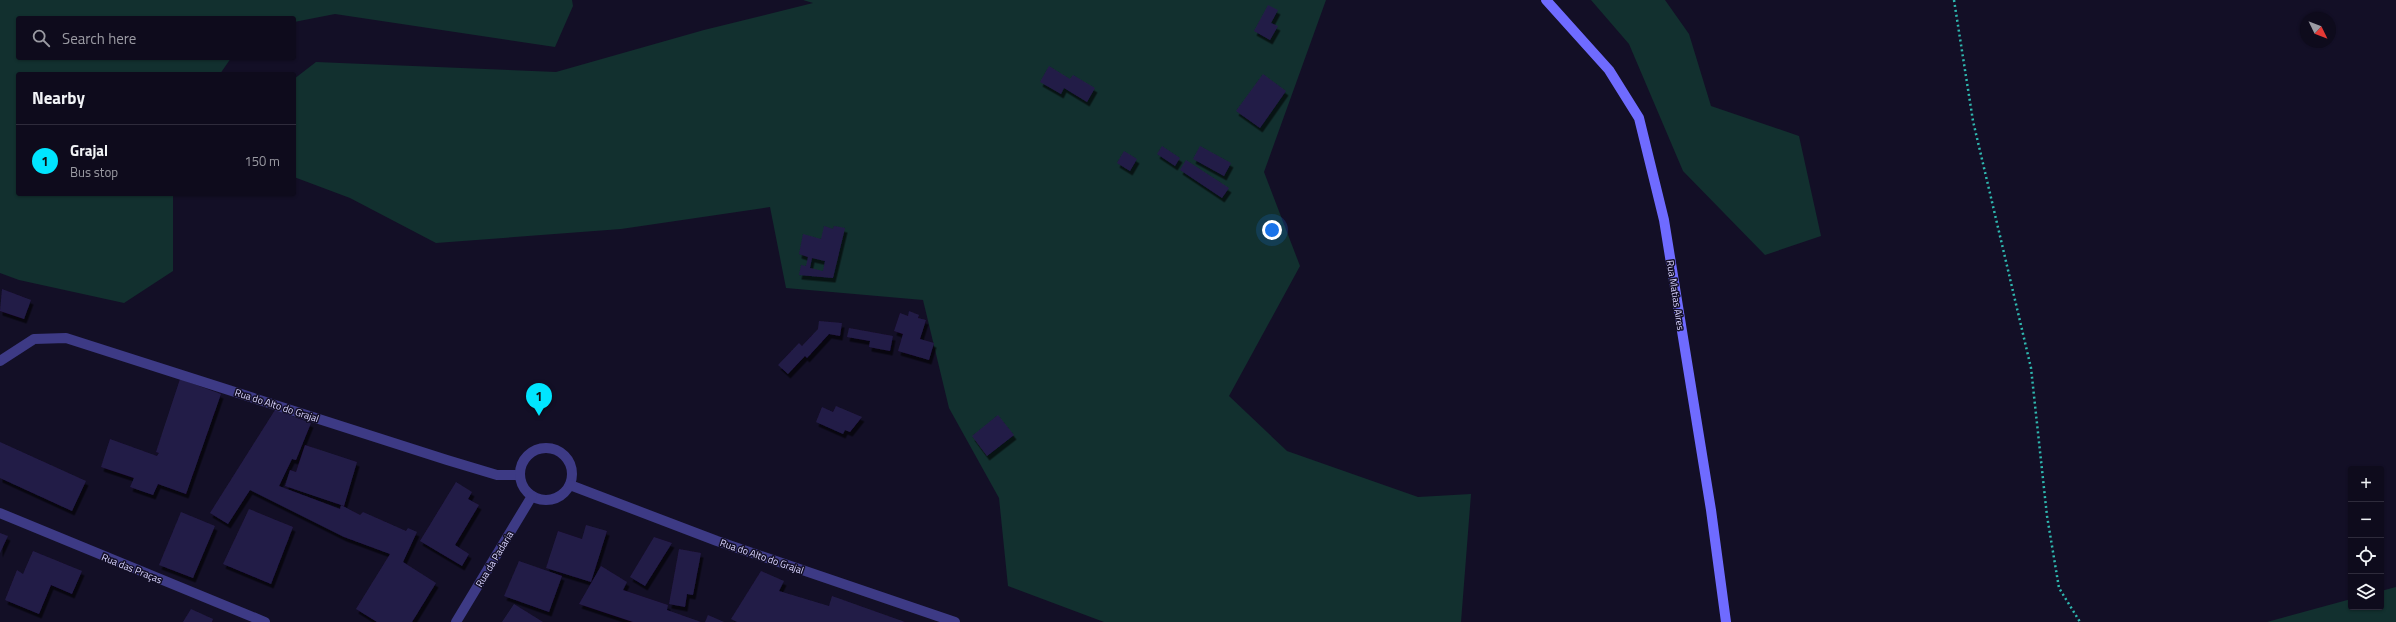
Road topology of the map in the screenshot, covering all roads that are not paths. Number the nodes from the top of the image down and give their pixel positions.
1 (1546, 0) edge
2 (0, 361) edge
3 (519, 475) junction
4 (570, 485) junction
5 (532, 496) junction
6 (0, 513) edge
7 (265, 622) edge
8 (456, 622) edge
9 (955, 622) edge
10 (1726, 622) edge

1 - 10 street, Rua Matias Aires
2 - 3 street, Rua do Alto do Grajal
3 - 4 street
3 - 5 street
4 - 5 street
4 - 9 street, Rua do Alto do Grajal
5 - 8 street, Rua da Padaria
6 - 7 street, Rua das Praças

